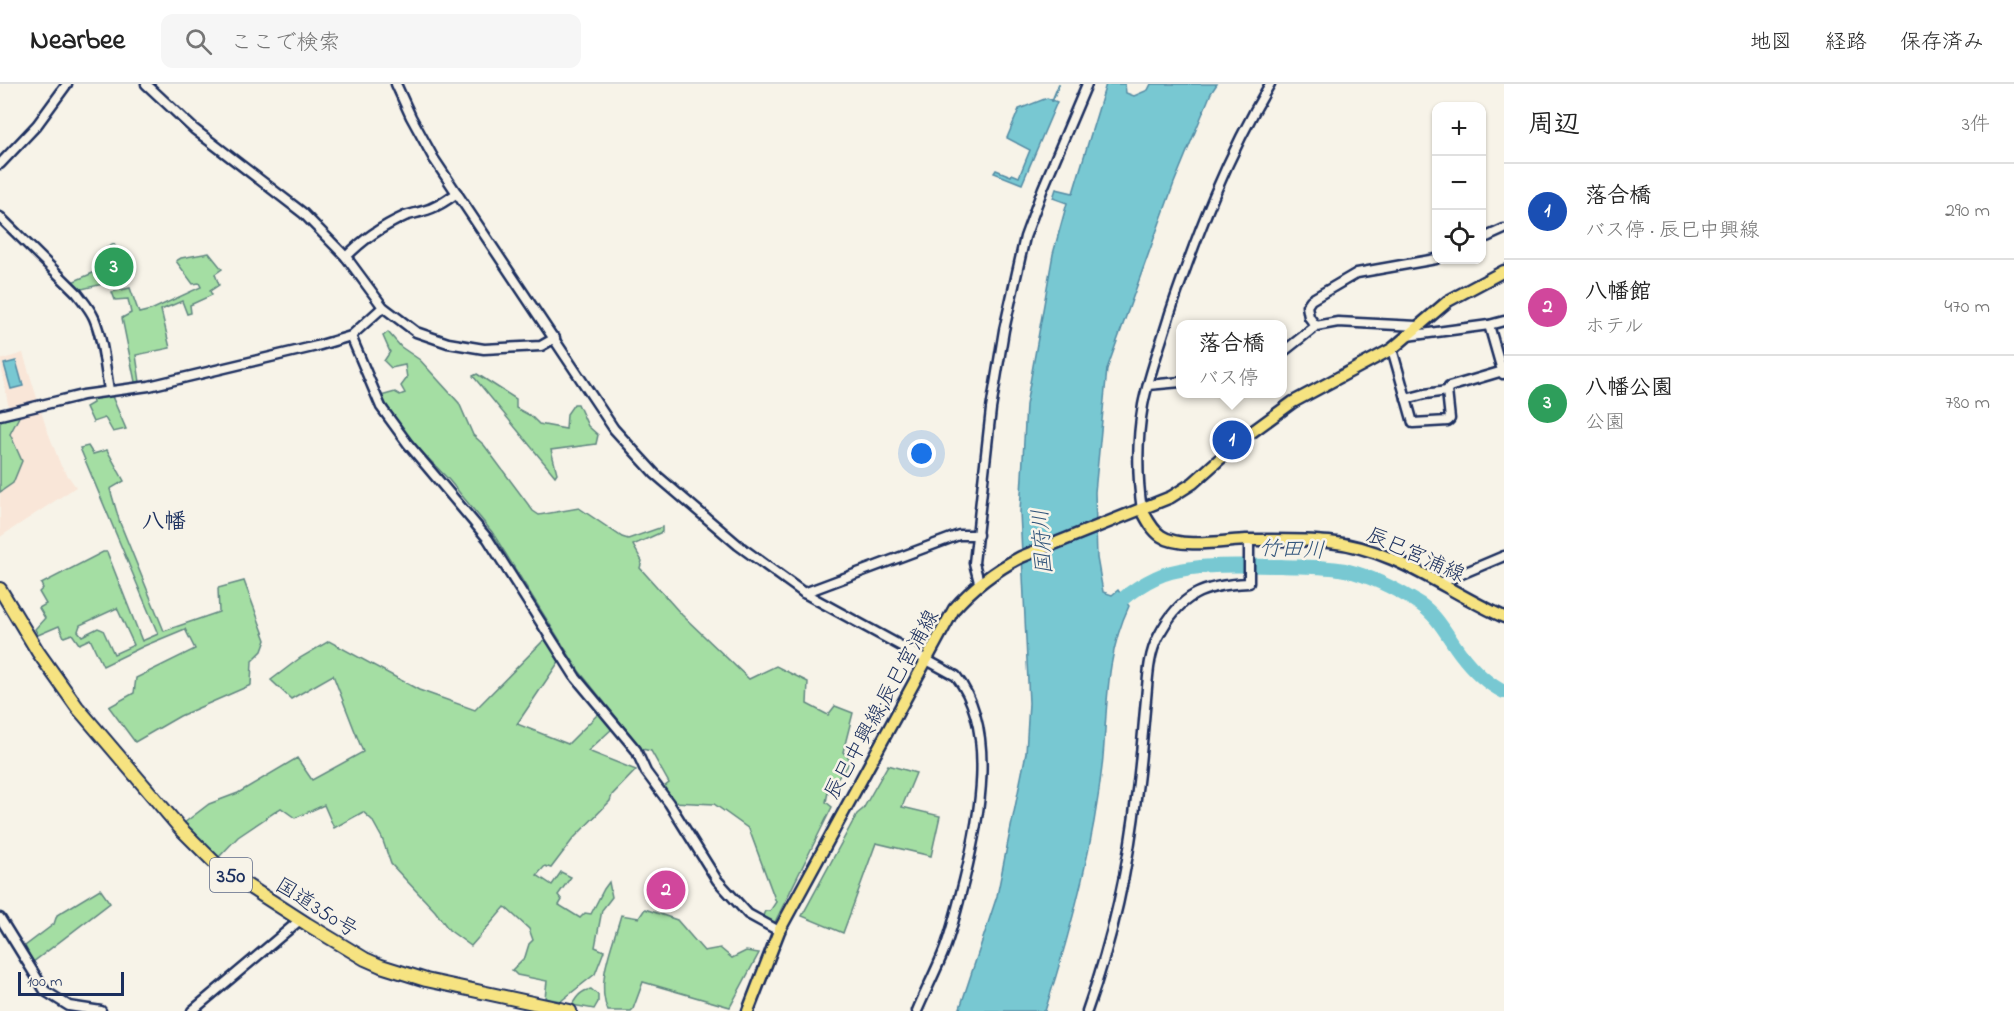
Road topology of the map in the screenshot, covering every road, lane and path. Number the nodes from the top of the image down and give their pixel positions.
1 (67, 84) edge
2 (146, 84) edge
3 (396, 84) edge
4 (1087, 84) edge
5 (1270, 84) edge
6 (0, 164) edge
7 (457, 193) junction
8 (0, 217) edge
9 (1504, 229) edge
10 (1486, 237) edge
11 (346, 257) junction
12 (1432, 260) edge
13 (1504, 271) edge
14 (383, 307) junction
15 (1504, 321) edge
16 (1489, 325) junction
17 (1316, 326) junction
18 (1418, 326) junction
19 (351, 336) junction
20 (1406, 336) junction
21 (555, 338) junction
22 (1287, 349) edge
23 (1392, 349) junction
24 (1503, 373) edge
25 (1176, 383) edge
26 (1148, 386) junction
27 (109, 390) junction
28 (1448, 391) junction
29 (1406, 399) junction
30 (0, 415) edge
31 (1142, 510) junction
32 (978, 535) junction
33 (1249, 543) junction
34 (1504, 556) edge
35 (982, 580) junction
36 (1440, 583) junction
37 (0, 589) edge
38 (804, 593) junction
39 (1504, 617) edge
40 (927, 661) junction
41 (0, 918) edge
42 (300, 920) junction
43 (779, 930) junction
44 (101, 1011) edge
45 (192, 1011) edge
46 (570, 1011) edge
47 (747, 1011) edge
48 (917, 1011) edge
49 (1087, 1011) edge

1 - 6 street
2 - 11 street
3 - 7 street
4 - 32 street
5 - 26 street
7 - 11 street
7 - 21 street
8 - 27 street
9 - 10 street
11 - 14 street
12 - 17 street
13 - 18 main road, 辰巳中興線;辰巳宮浦線
14 - 19 street
14 - 21 street
15 - 16 street
16 - 20 street
16 - 24 street
17 - 18 street
17 - 22 street
18 - 20 main road, 辰巳中興線;辰巳宮浦線
19 - 27 street
19 - 43 street
20 - 23 main road, 辰巳中興線;辰巳宮浦線
21 - 38 street
23 - 29 street
23 - 31 main road, 辰巳中興線;辰巳宮浦線
24 - 28 street
25 - 26 street
26 - 31 street
27 - 30 street
28 - 29 street
28 - 29 street
31 - 33 main road, 辰巳宮浦線
31 - 35 main road, 辰巳中興線;辰巳宮浦線
32 - 35 street
32 - 38 street
33 - 36 main road, 辰巳宮浦線
33 - 49 street
34 - 36 street
35 - 40 main road, 辰巳中興線;辰巳宮浦線
36 - 39 main road, 辰巳宮浦線
37 - 42 highway, 国道350号 / 350
38 - 40 street
40 - 43 main road, 辰巳中興線;辰巳宮浦線
40 - 48 street
41 - 44 street
42 - 45 street
42 - 46 highway, 国道350号 / 350
43 - 47 main road, 辰巳中興線;辰巳宮浦線

